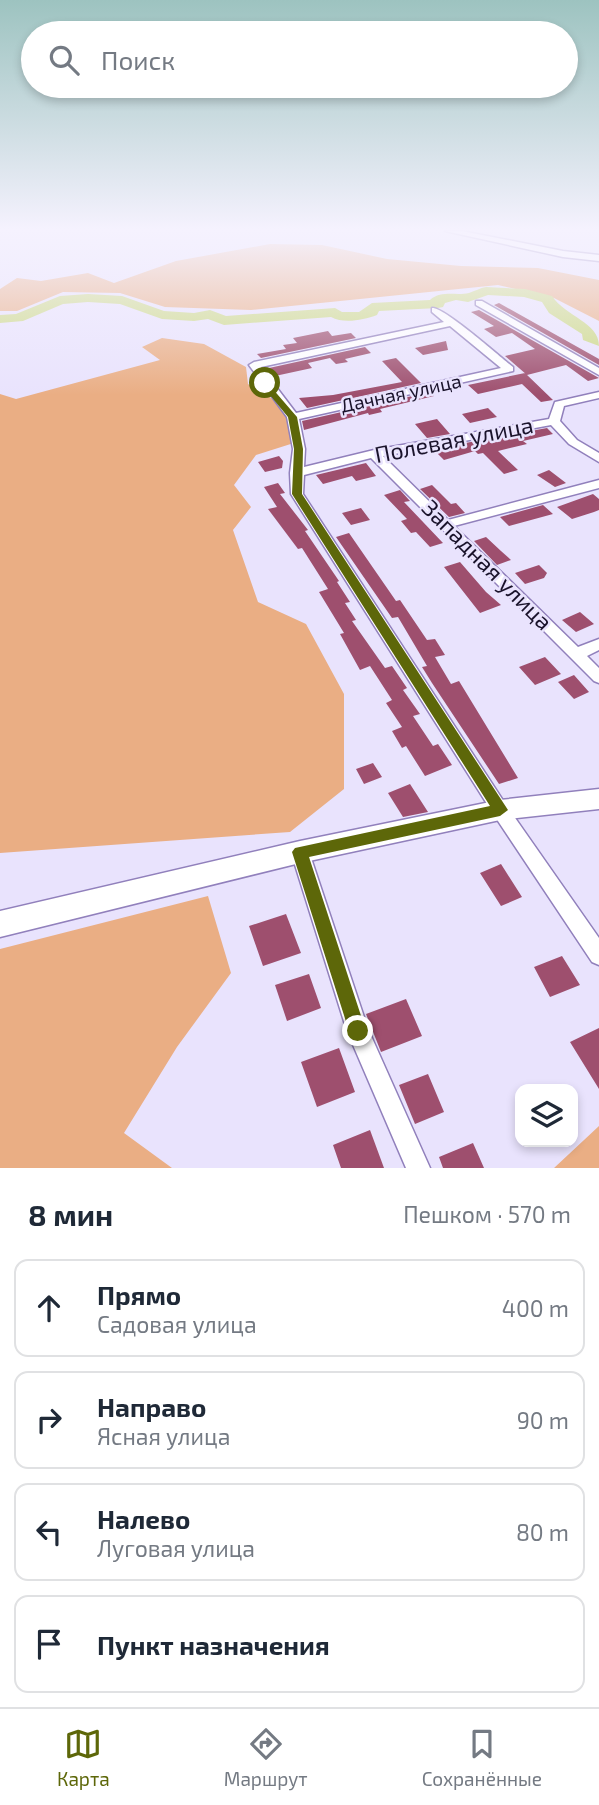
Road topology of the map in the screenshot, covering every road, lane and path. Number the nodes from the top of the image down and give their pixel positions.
1 (479, 303) dead end
2 (435, 310) dead end
3 (452, 323) junction
4 (599, 372) edge
5 (599, 395) edge
6 (293, 417) junction
7 (554, 421) junction
8 (374, 454) junction
9 (599, 458) edge
10 (296, 473) junction
11 (599, 484) edge
12 (447, 524) junction
13 (599, 644) edge
14 (577, 654) junction
15 (599, 677) edge
16 (599, 799) edge
17 (500, 810) junction
18 (300, 852) junction
19 (0, 924) edge
20 (599, 955) edge
21 (418, 1168) edge

1 - 4 street
2 - 3 street
3 - 6 street
3 - 6 street, Дачная улица
5 - 7 street, Полевая улица
6 - 10 street
7 - 8 street, Полевая улица
7 - 9 street
8 - 10 street, Полевая улица
8 - 12 street, Западная улица
10 - 17 street
11 - 12 street
12 - 14 street, Западная улица
13 - 14 street
14 - 15 street, Западная улица
16 - 17 main road
17 - 18 main road
17 - 20 street
18 - 19 main road
18 - 21 street

